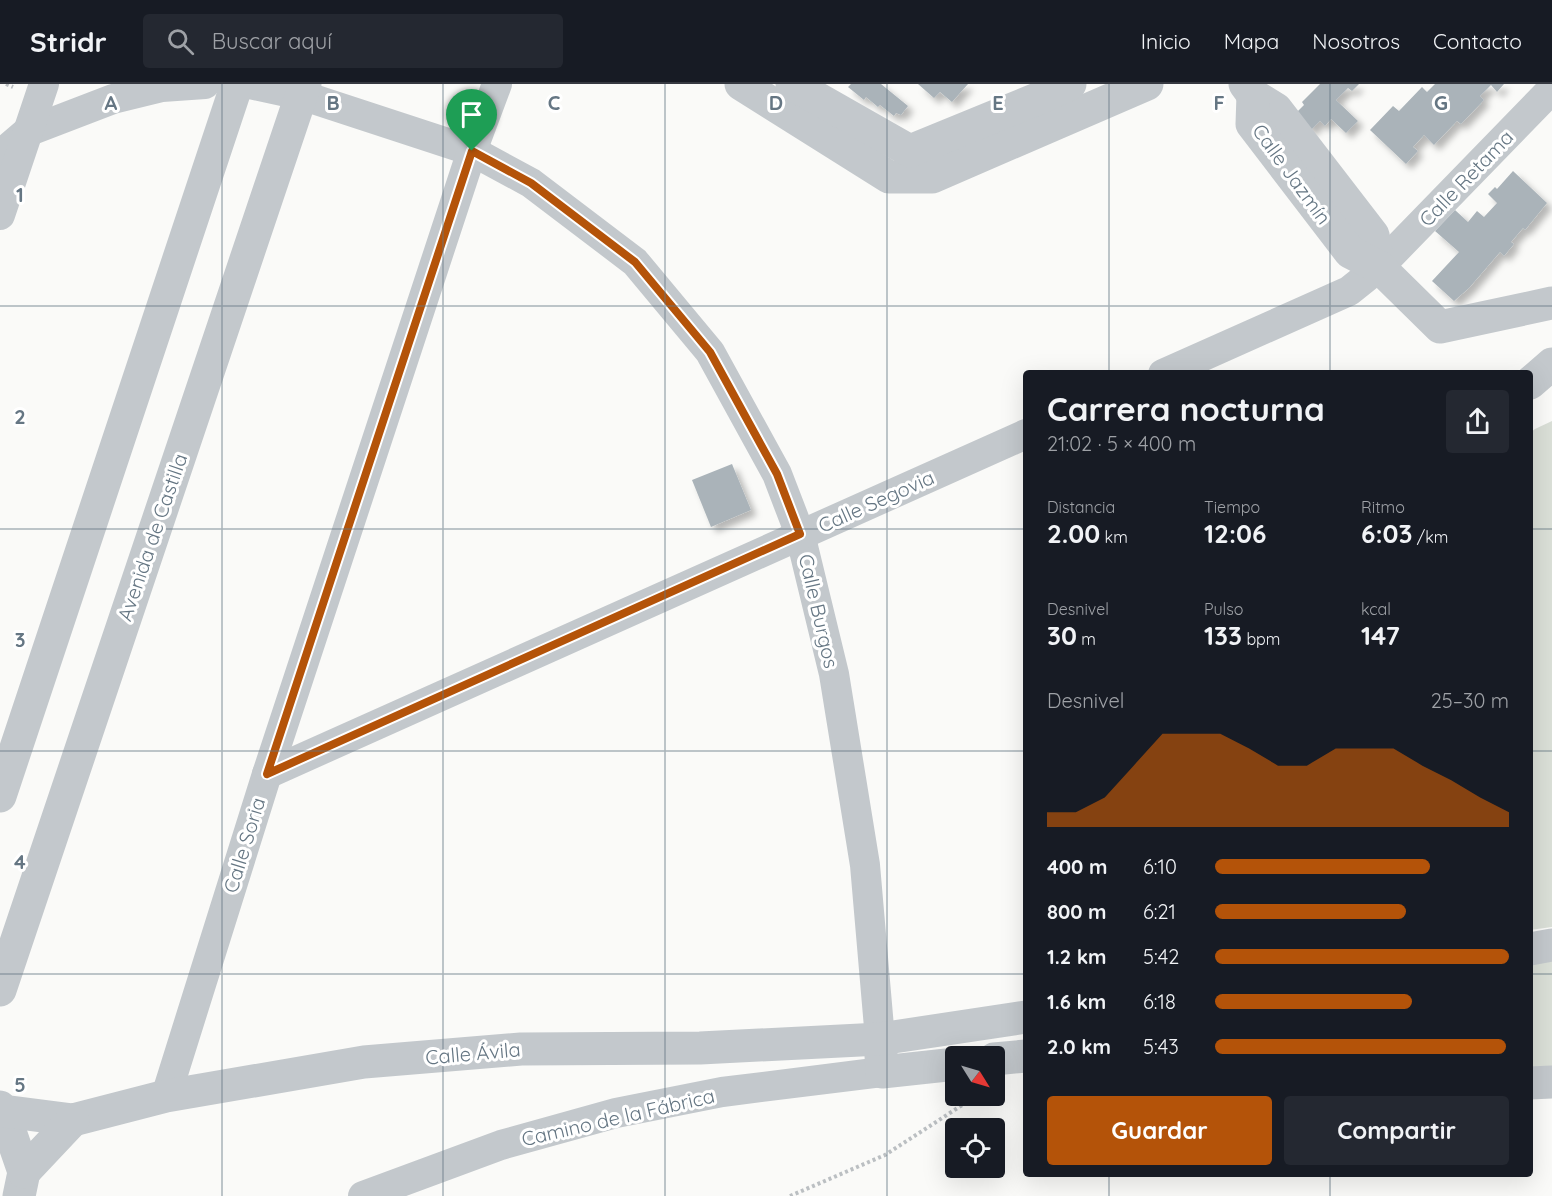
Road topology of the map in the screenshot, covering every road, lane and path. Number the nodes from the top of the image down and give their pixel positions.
1 (44, 84) edge
2 (205, 84) edge
3 (237, 84) edge
4 (250, 84) edge
5 (497, 84) edge
6 (741, 84) edge
7 (792, 84) edge
8 (1070, 84) edge
9 (1147, 84) edge
10 (1254, 88) edge
11 (1552, 89) edge
12 (303, 90) edge
13 (1037, 103) edge
14 (27, 132) junction
15 (472, 151) junction
16 (0, 155) edge
17 (0, 215) edge
18 (1379, 267) junction
19 (1552, 303) edge
20 (1552, 364) edge
21 (1172, 370) edge
22 (1533, 380) edge
23 (1023, 435) edge
24 (800, 534) junction
25 (267, 774) junction
26 (0, 796) edge
27 (1552, 945) edge
28 (1533, 948) edge
29 (0, 990) edge
30 (1023, 1017) edge
31 (880, 1039) junction
32 (1023, 1056) edge
33 (1005, 1058) edge
34 (945, 1065) edge
35 (882, 1072) junction
36 (1533, 1083) edge
37 (1552, 1083) edge
38 (166, 1096) junction
39 (961, 1106) edge
40 (2, 1109) edge
41 (73, 1120) junction
42 (22, 1184) edge
43 (363, 1196) edge
44 (790, 1196) edge

1 - 14 street
2 - 14 street
3 - 26 street
4 - 12 street, Calle Burgos
5 - 15 street, Calle Soria
6 - 13 street
7 - 13 street
8 - 13 street
9 - 13 street
10 - 18 street, Calle Jazmín
11 - 18 street, Calle Retama
12 - 15 street, Calle Burgos
12 - 29 street, Avenida de Castilla
14 - 16 street
14 - 17 street
15 - 24 street, Calle Burgos
15 - 25 street, Calle Soria
18 - 19 street, Calle Jazmín
18 - 21 street
20 - 22 street
23 - 24 street, Calle Segovia
24 - 25 street, Calle Segovia
24 - 31 street, Calle Burgos
25 - 38 street, Calle Soria
27 - 28 street
30 - 31 street
31 - 35 street
31 - 38 street, Calle Ávila
32 - 33 street
34 - 35 street, Camino de la Fábrica
35 - 43 street, Camino de la Fábrica
36 - 37 street
38 - 41 street, Calle Ávila
39 - 44 path
40 - 41 street, Calle Ávila
40 - 42 street
41 - 42 street

